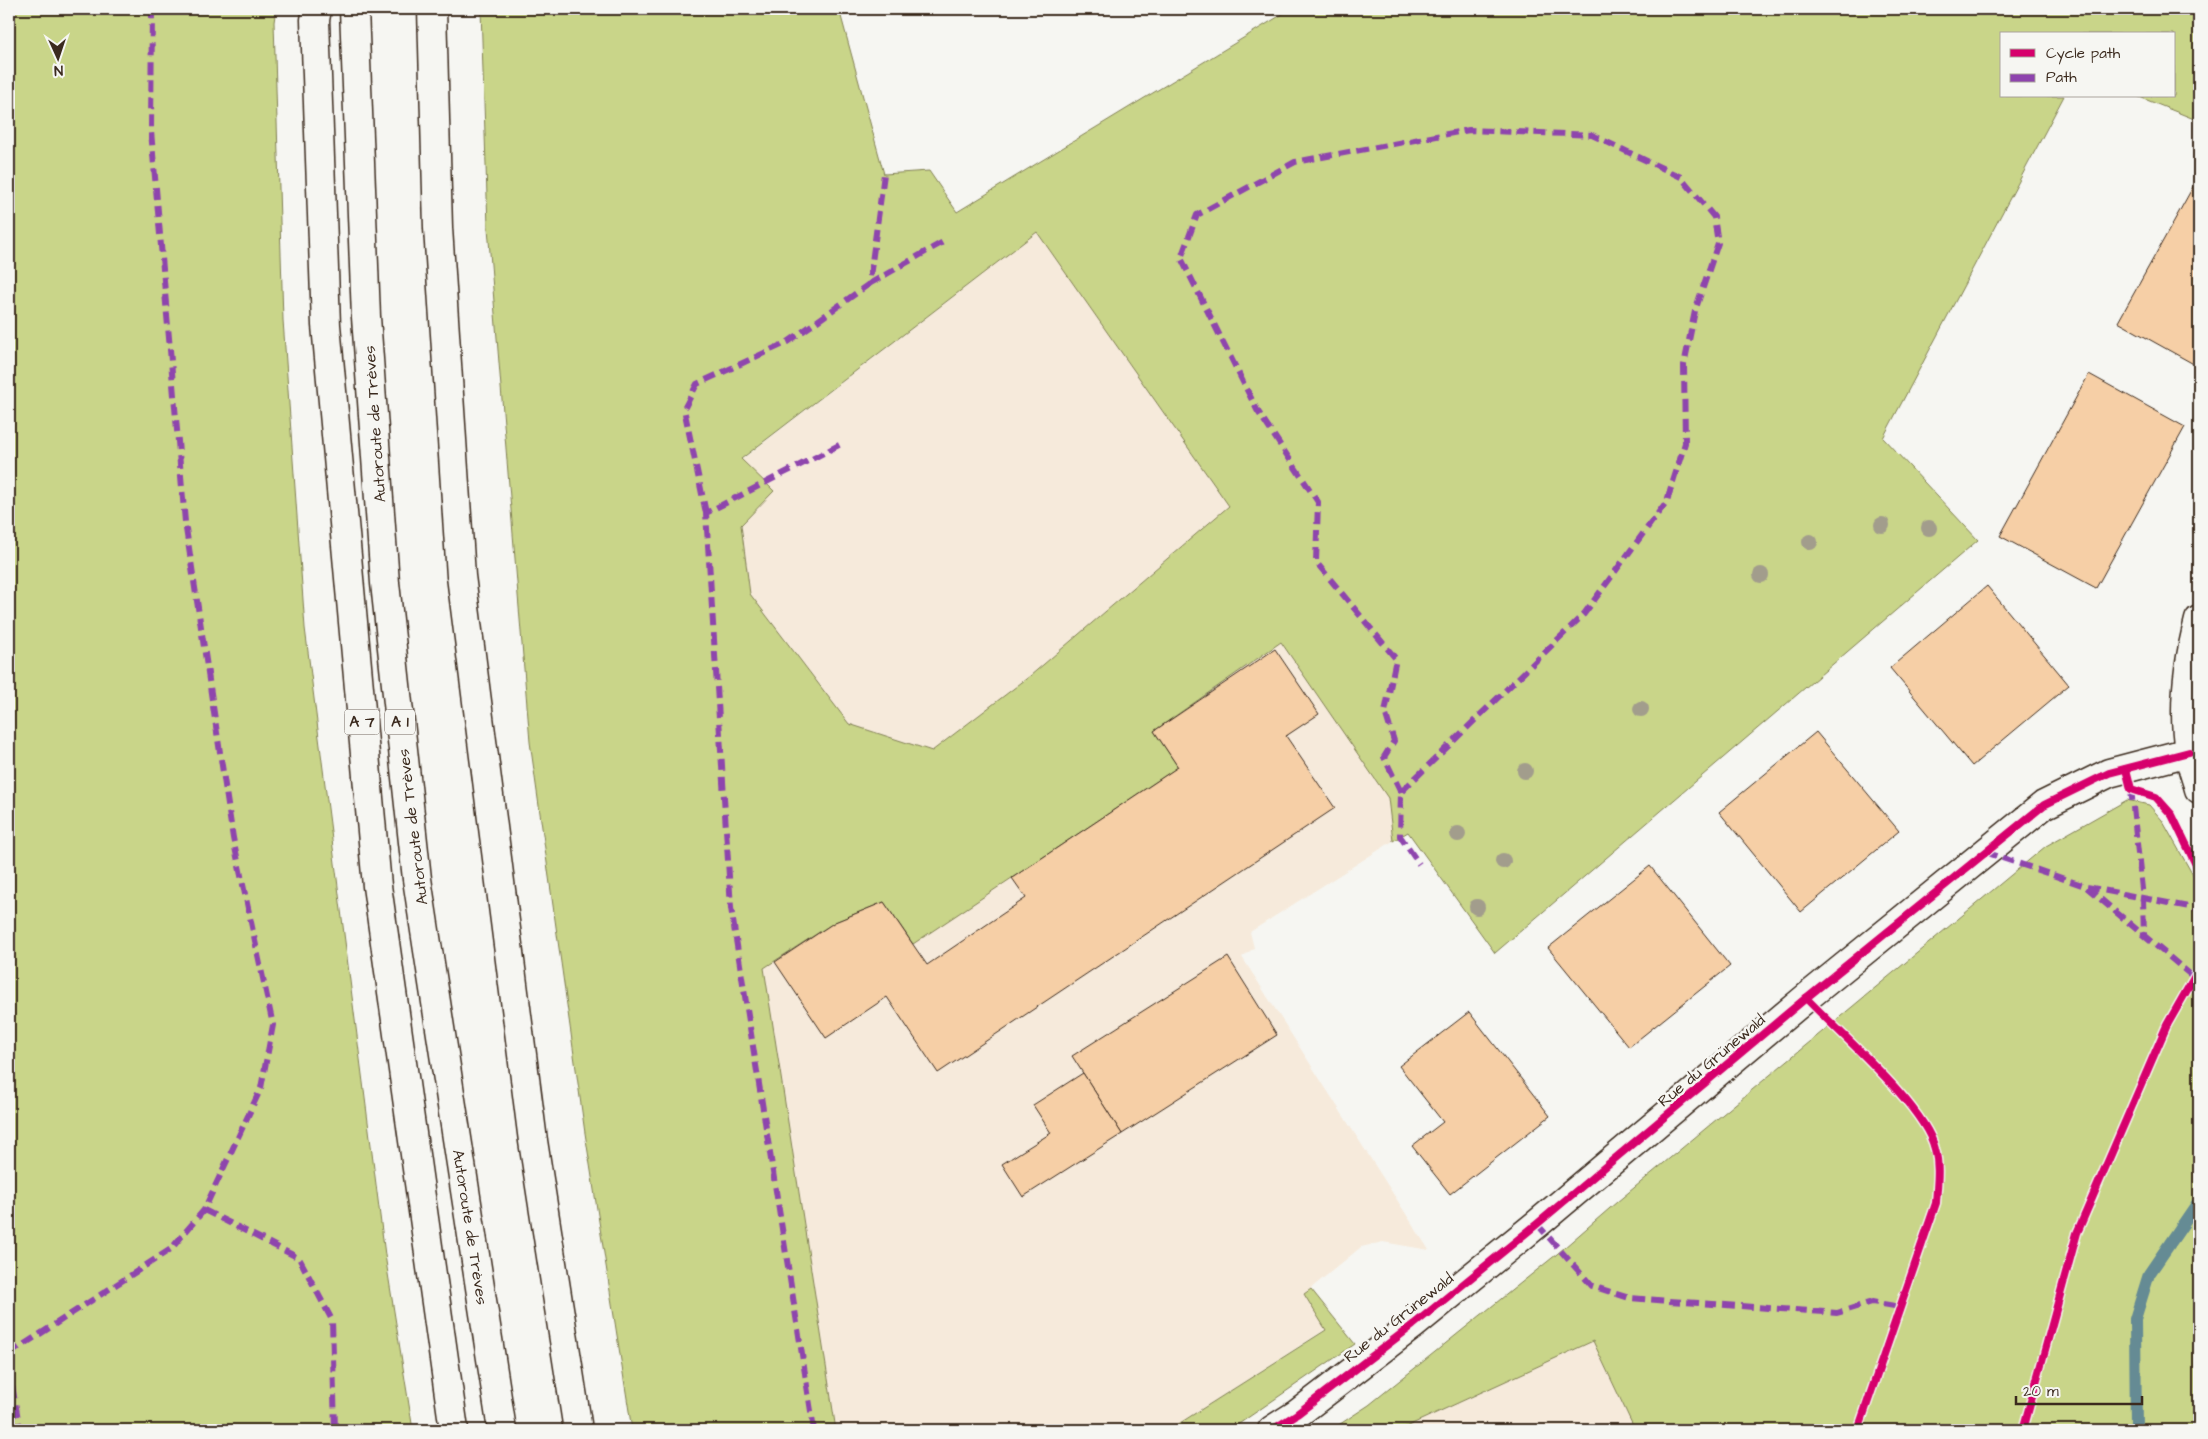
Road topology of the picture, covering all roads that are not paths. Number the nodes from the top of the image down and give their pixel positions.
1 (317, 9) edge
2 (354, 9) edge
3 (432, 9) edge
4 (2199, 620) edge
5 (2189, 752) junction
6 (2199, 789) edge
7 (454, 1430) edge
8 (502, 1430) edge
9 (578, 1430) edge
10 (1272, 1430) edge

1 - 7 main road, A 7
2 - 8 main road, Autoroute de Trèves / A 1
3 - 9 main road
4 - 5 main road
5 - 6 main road
5 - 10 main road, Rue du Grünewald

